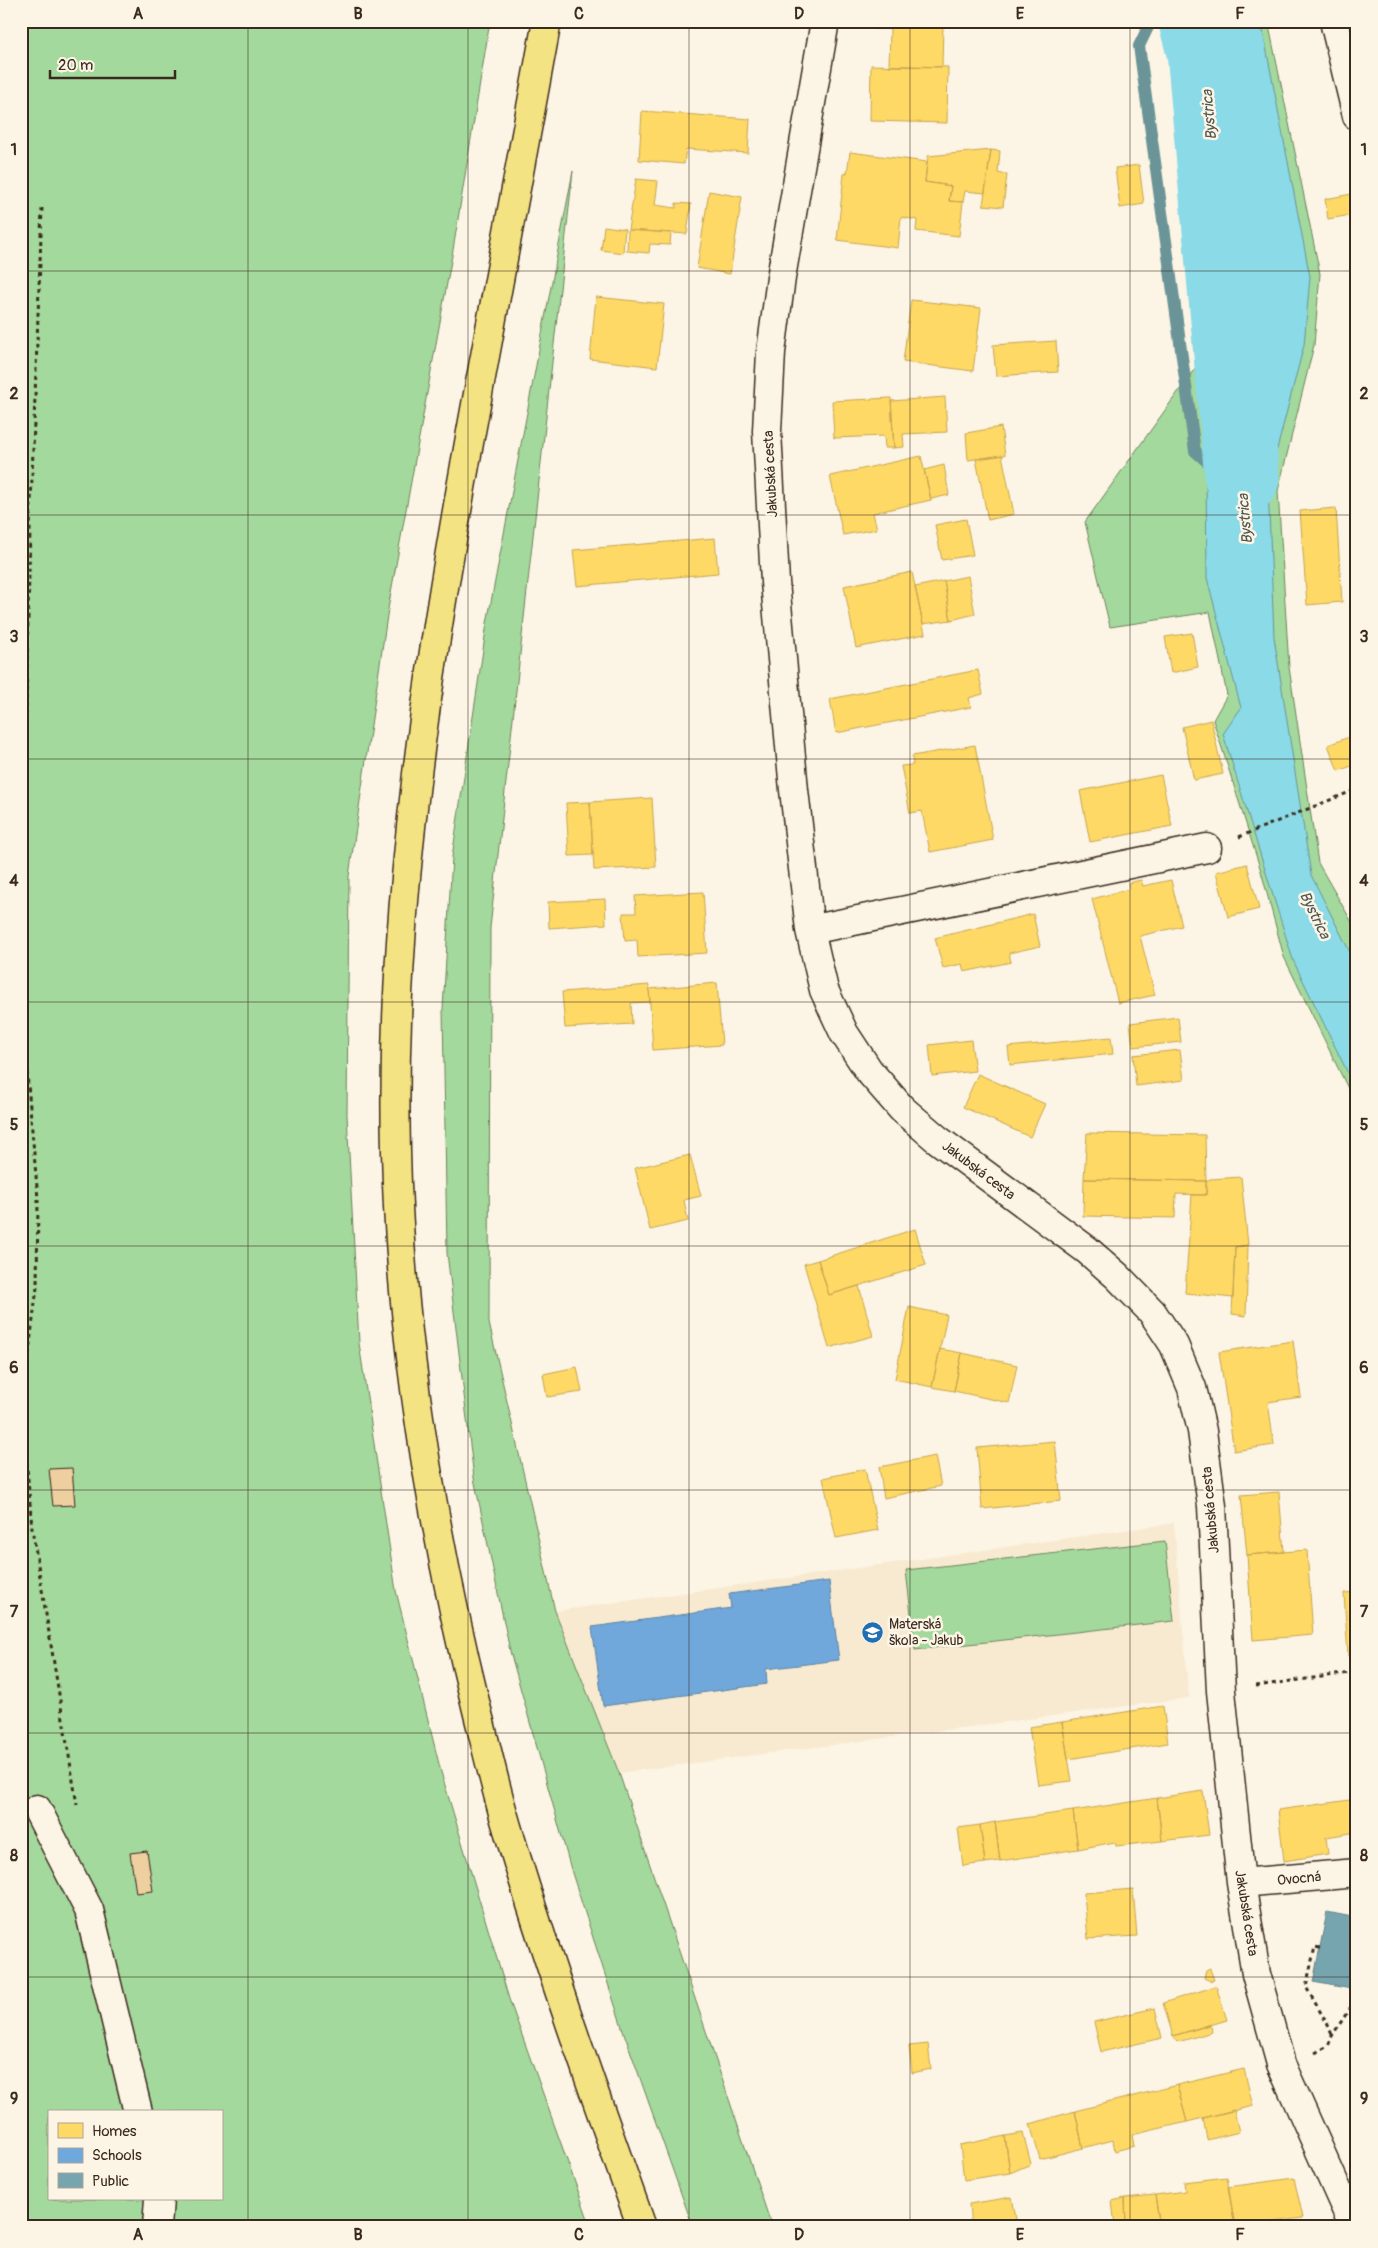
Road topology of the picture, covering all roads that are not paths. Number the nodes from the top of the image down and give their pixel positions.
1 (547, 21) edge
2 (825, 21) edge
3 (1334, 21) edge
4 (1357, 116) edge
5 (1207, 848) dead end
6 (810, 930) junction
7 (37, 1808) dead end
8 (1357, 1873) edge
9 (1241, 1883) junction
10 (138, 2110) edge
11 (159, 2200) edge
12 (157, 2227) edge
13 (642, 2227) edge
14 (1354, 2227) edge

1 - 13 main road
2 - 6 street, Jakubská cesta
3 - 4 street
5 - 6 street
6 - 9 street, Jakubská cesta
7 - 10 street
8 - 9 street, Ovocná
9 - 14 street, Jakubská cesta
11 - 12 street

